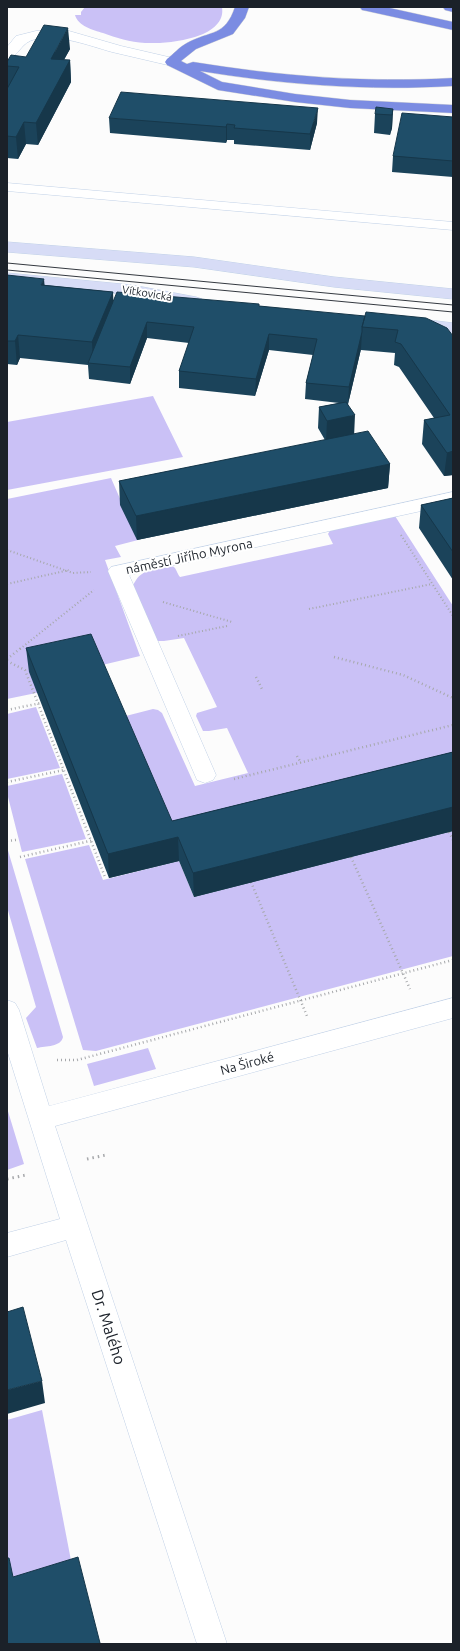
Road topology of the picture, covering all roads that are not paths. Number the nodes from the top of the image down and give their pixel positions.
1 (242, 7) edge
2 (367, 7) edge
3 (450, 7) edge
4 (453, 8) edge
5 (453, 26) edge
6 (7, 55) edge
7 (172, 62) junction
8 (453, 82) edge
9 (453, 109) edge
10 (7, 187) edge
11 (453, 226) edge
12 (7, 247) edge
13 (7, 278) edge
14 (453, 294) edge
15 (212, 304) edge
16 (401, 322) edge
17 (453, 328) edge
18 (453, 498) edge
19 (205, 775) road end
20 (453, 1008) edge
21 (7, 1010) edge
22 (40, 1119) junction
23 (76, 1226) junction
24 (7, 1245) edge
25 (212, 1644) edge

1 - 7 highway
2 - 5 highway
3 - 4 highway
6 - 7 street
7 - 8 highway
7 - 9 highway
10 - 11 lane
12 - 14 street
13 - 15 street, Vítkovická
16 - 17 street
18 - 19 street, náměstí Jiřího Myrona
20 - 22 street, Na Široké
21 - 22 street, Dr. Malého
22 - 23 street, Dr. Malého
23 - 24 street
23 - 25 street, Dr. Malého

